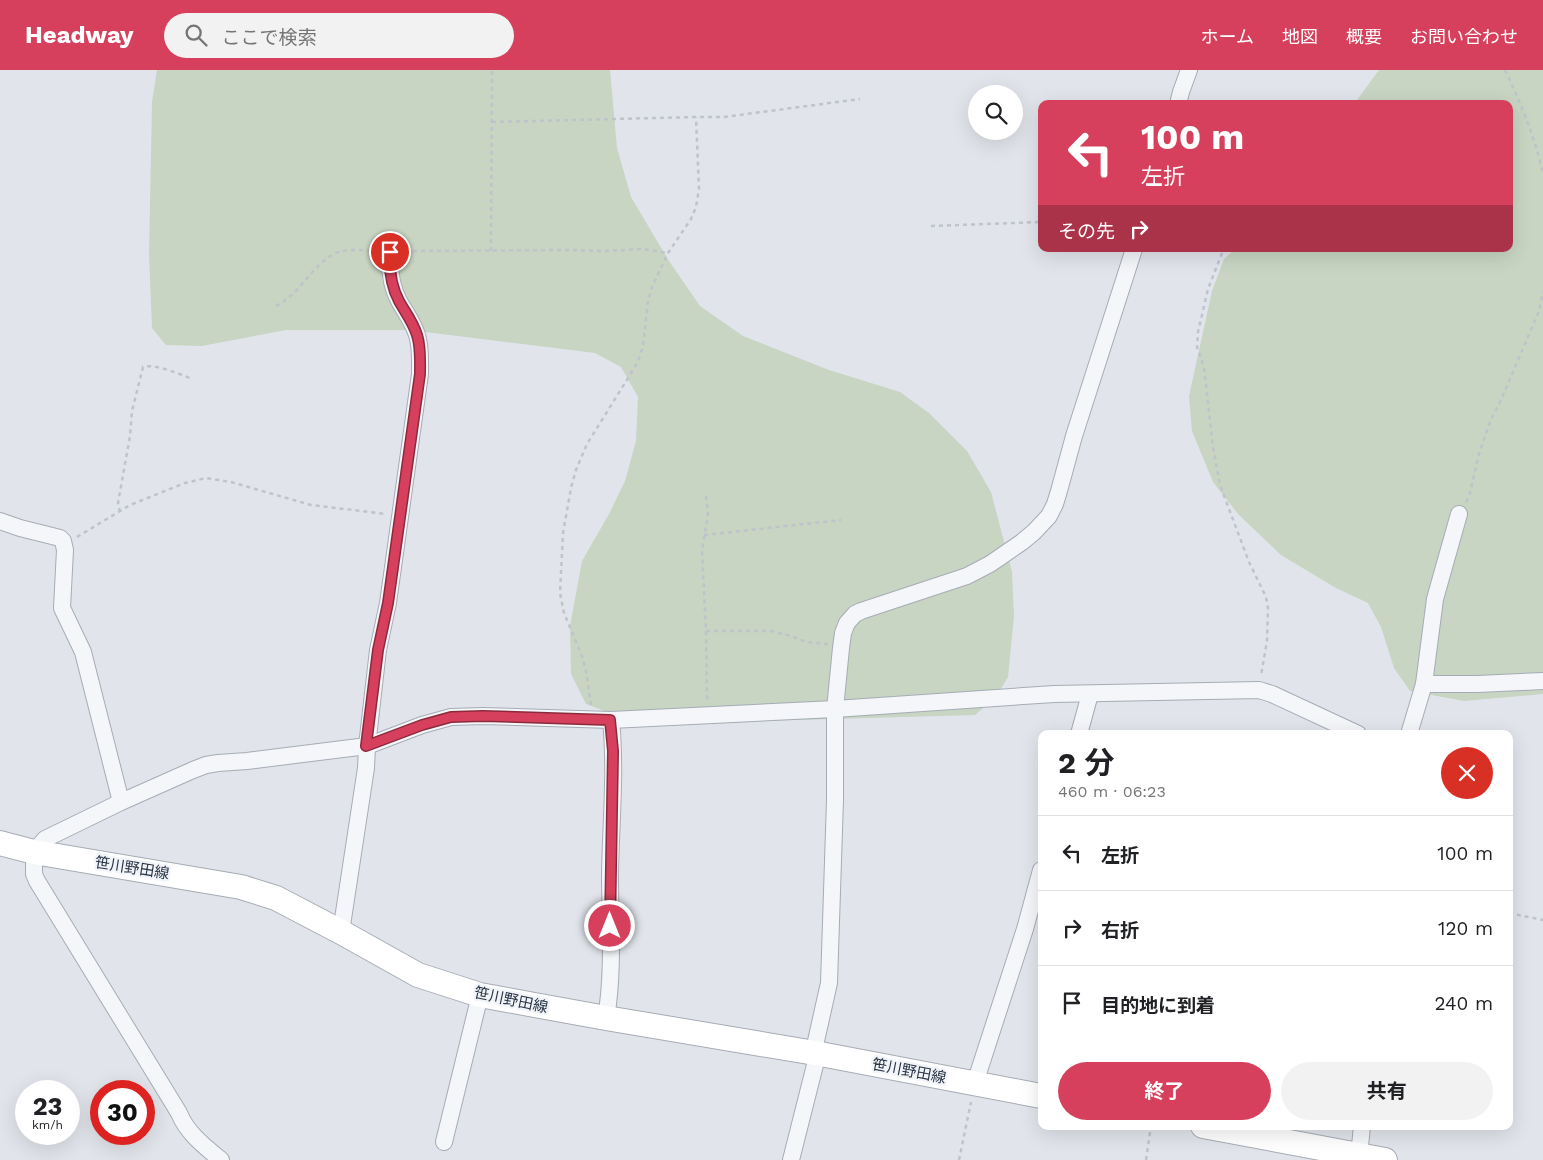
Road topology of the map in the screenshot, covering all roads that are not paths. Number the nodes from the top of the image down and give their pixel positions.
1 (1189, 70) edge
2 (1179, 100) edge
3 (390, 252) road end
4 (1133, 252) edge
5 (1459, 514) road end
6 (0, 521) edge
7 (1543, 681) edge
8 (1424, 684) junction
9 (1090, 694) junction
10 (836, 710) junction
11 (610, 720) junction
12 (1080, 730) edge
13 (1349, 730) edge
14 (1410, 730) edge
15 (366, 746) junction
16 (120, 802) junction
17 (0, 843) edge
18 (34, 852) junction
19 (1038, 881) edge
20 (342, 932) junction
21 (480, 995) junction
22 (606, 1018) junction
23 (815, 1054) junction
24 (975, 1083) junction
25 (1038, 1095) edge
26 (1224, 1130) edge
27 (1362, 1130) edge
28 (444, 1142) dead end
29 (1359, 1156) junction
30 (221, 1160) edge
31 (791, 1160) edge
32 (1385, 1160) edge

1 - 2 street
3 - 15 street
4 - 10 street
5 - 8 street
6 - 16 street
7 - 8 street
8 - 14 street
9 - 10 street
9 - 12 street
9 - 13 street
10 - 11 street
10 - 23 street
11 - 15 street
11 - 22 street
15 - 16 street
15 - 20 street
16 - 18 street
17 - 18 street, 笹川野田線
18 - 20 street, 笹川野田線
18 - 30 street
19 - 24 street
20 - 21 street, 笹川野田線
21 - 22 street, 笹川野田線
21 - 28 street
22 - 23 street, 笹川野田線
23 - 24 street, 笹川野田線
23 - 31 street
24 - 25 street, 笹川野田線
26 - 29 street
27 - 29 street
29 - 32 street

